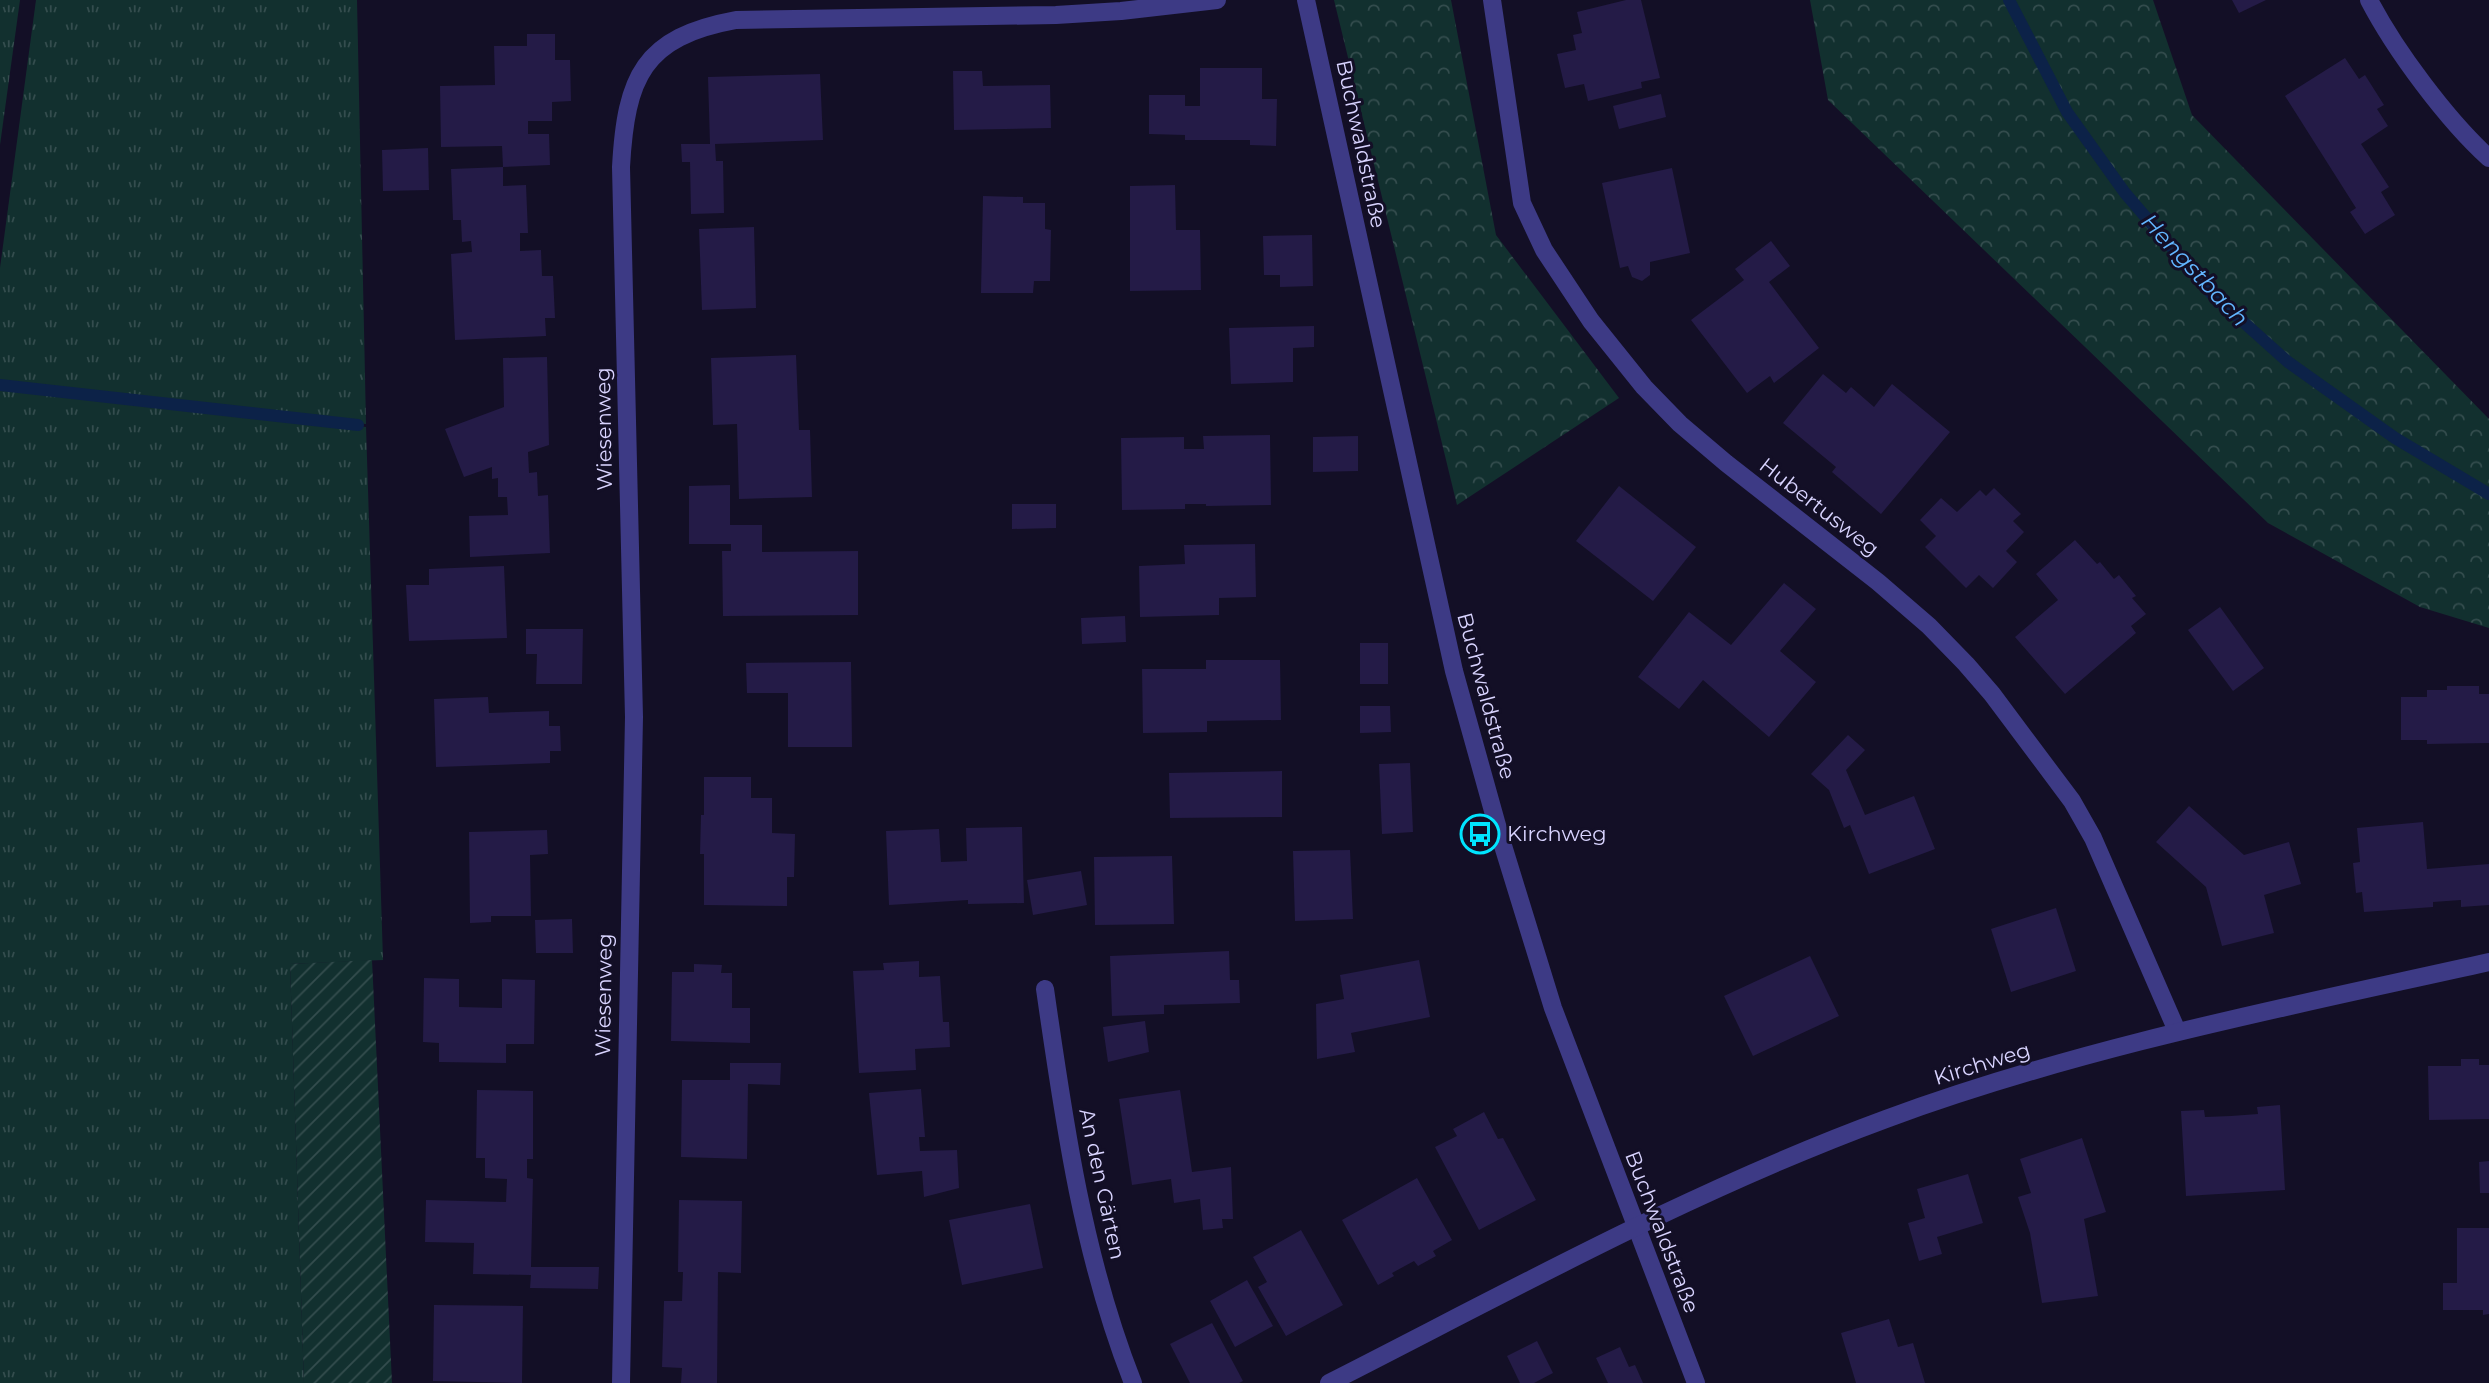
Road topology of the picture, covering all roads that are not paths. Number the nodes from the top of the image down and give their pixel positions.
1 (1217, 0) edge
2 (1306, 0) edge
3 (1492, 0) edge
4 (2369, 0) edge
5 (2489, 158) edge
6 (2489, 962) edge
7 (1045, 989) dead end
8 (2177, 1031) junction
9 (1636, 1227) junction
10 (621, 1383) edge
11 (1133, 1383) edge
12 (1330, 1383) edge
13 (1696, 1383) edge

1 - 10 street, Wiesenweg
2 - 9 street, Buchwaldstraße
3 - 8 street, Hubertusweg
4 - 5 street
6 - 8 street, Kirchweg
7 - 11 street, An den Gärten
8 - 9 street, Kirchweg
9 - 12 street, Kirchweg
9 - 13 street, Buchwaldstraße

